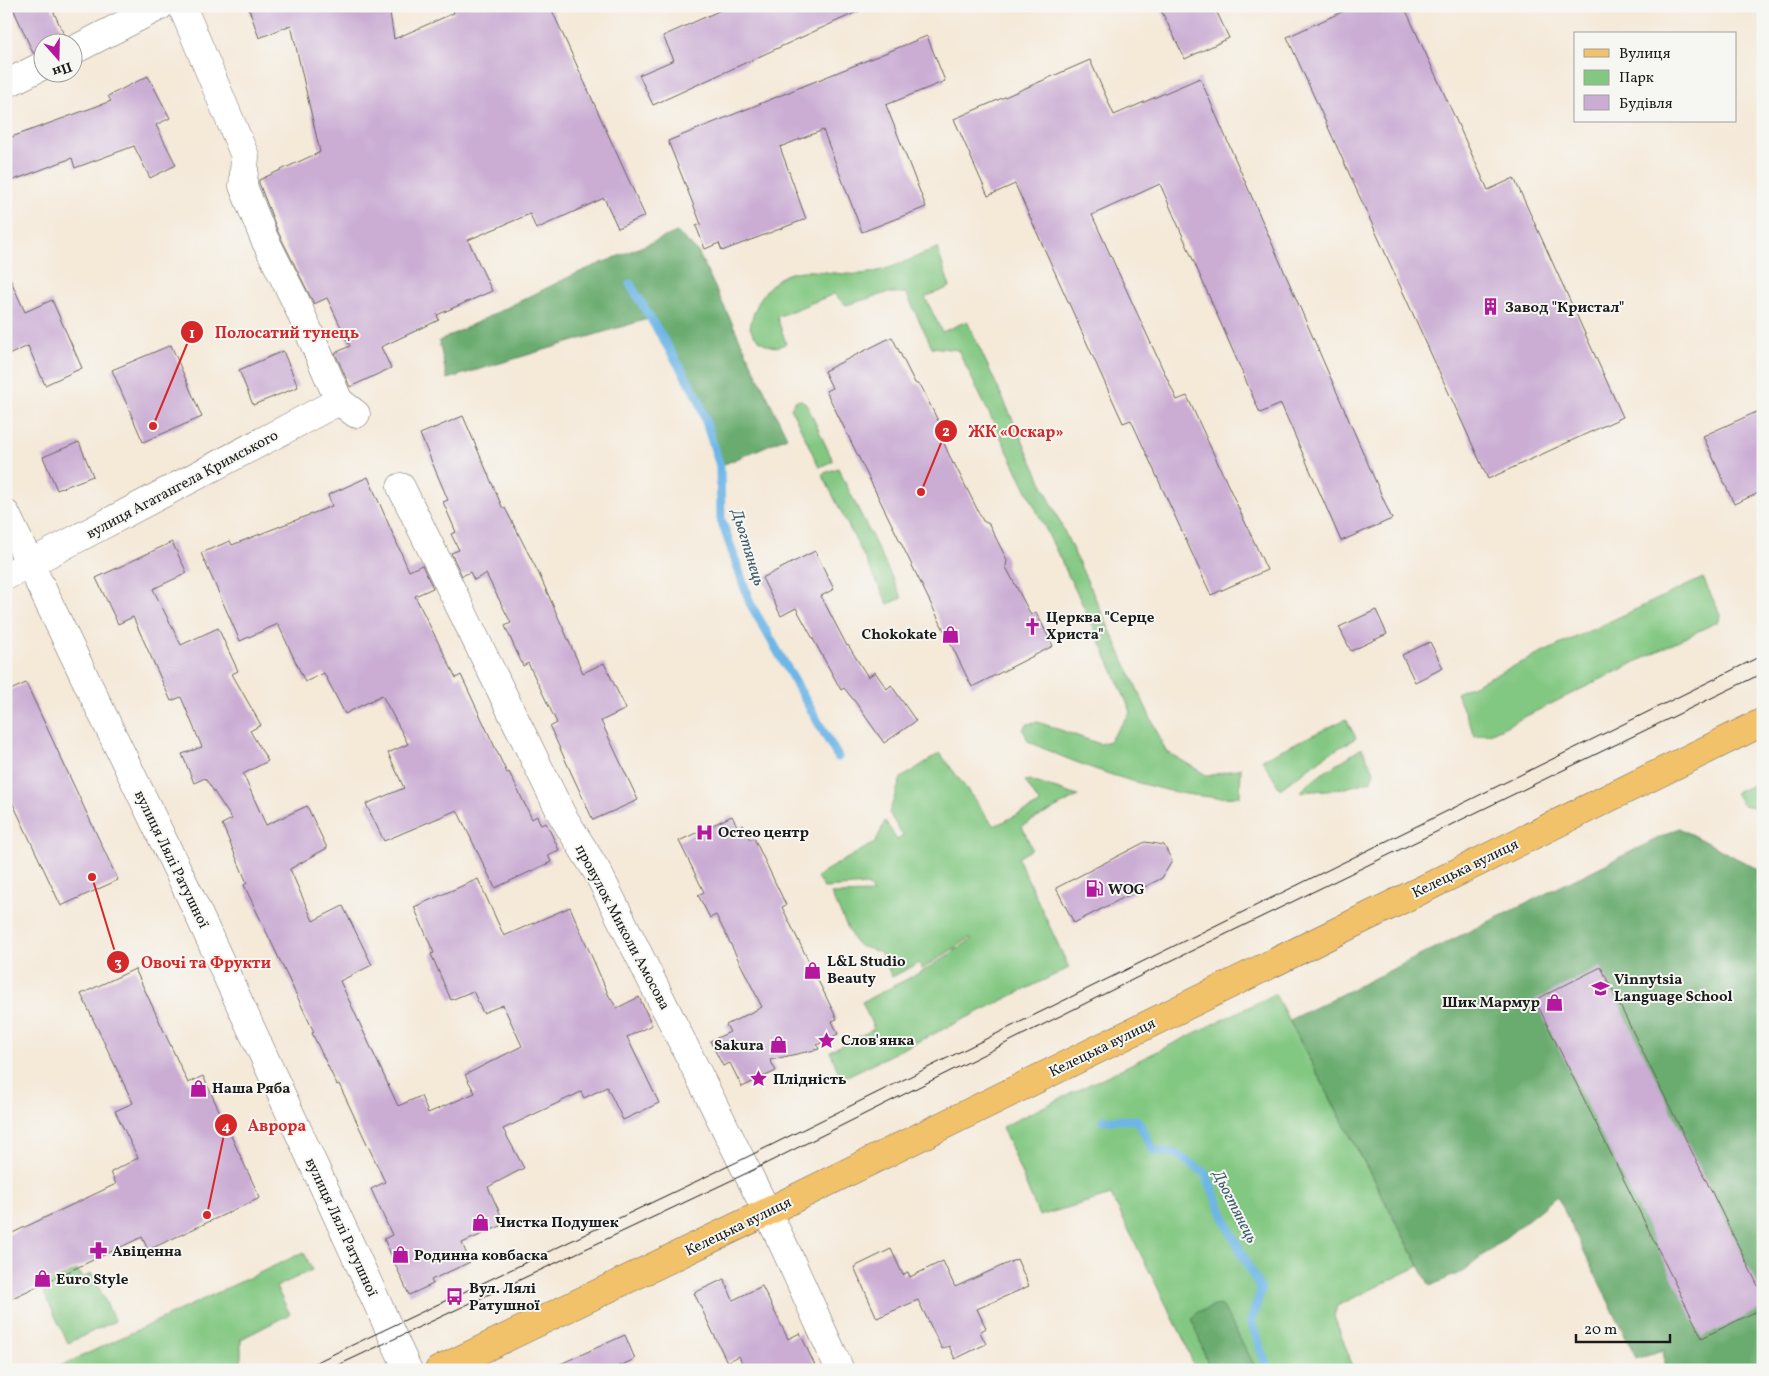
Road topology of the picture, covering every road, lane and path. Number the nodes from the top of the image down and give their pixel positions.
1 (160, 6) edge
2 (182, 6) edge
3 (82, 46) edge
4 (32, 71) edge
5 (6, 84) edge
6 (401, 487) dead end
7 (6, 514) edge
8 (18, 570) edge
9 (1763, 722) edge
10 (767, 1212) junction
11 (408, 1370) edge
12 (439, 1370) edge
13 (840, 1370) edge

1 - 3 street
2 - 8 street, вулиця Агатангела Кримського
4 - 5 street
6 - 10 street, провулок Миколи Амосова
7 - 8 street, вулиця Лялі Ратушної
8 - 11 street, вулиця Лялі Ратушної
9 - 10 main road, Келецька вулиця
10 - 12 main road, Келецька вулиця
10 - 13 street, провулок Миколи Амосова

